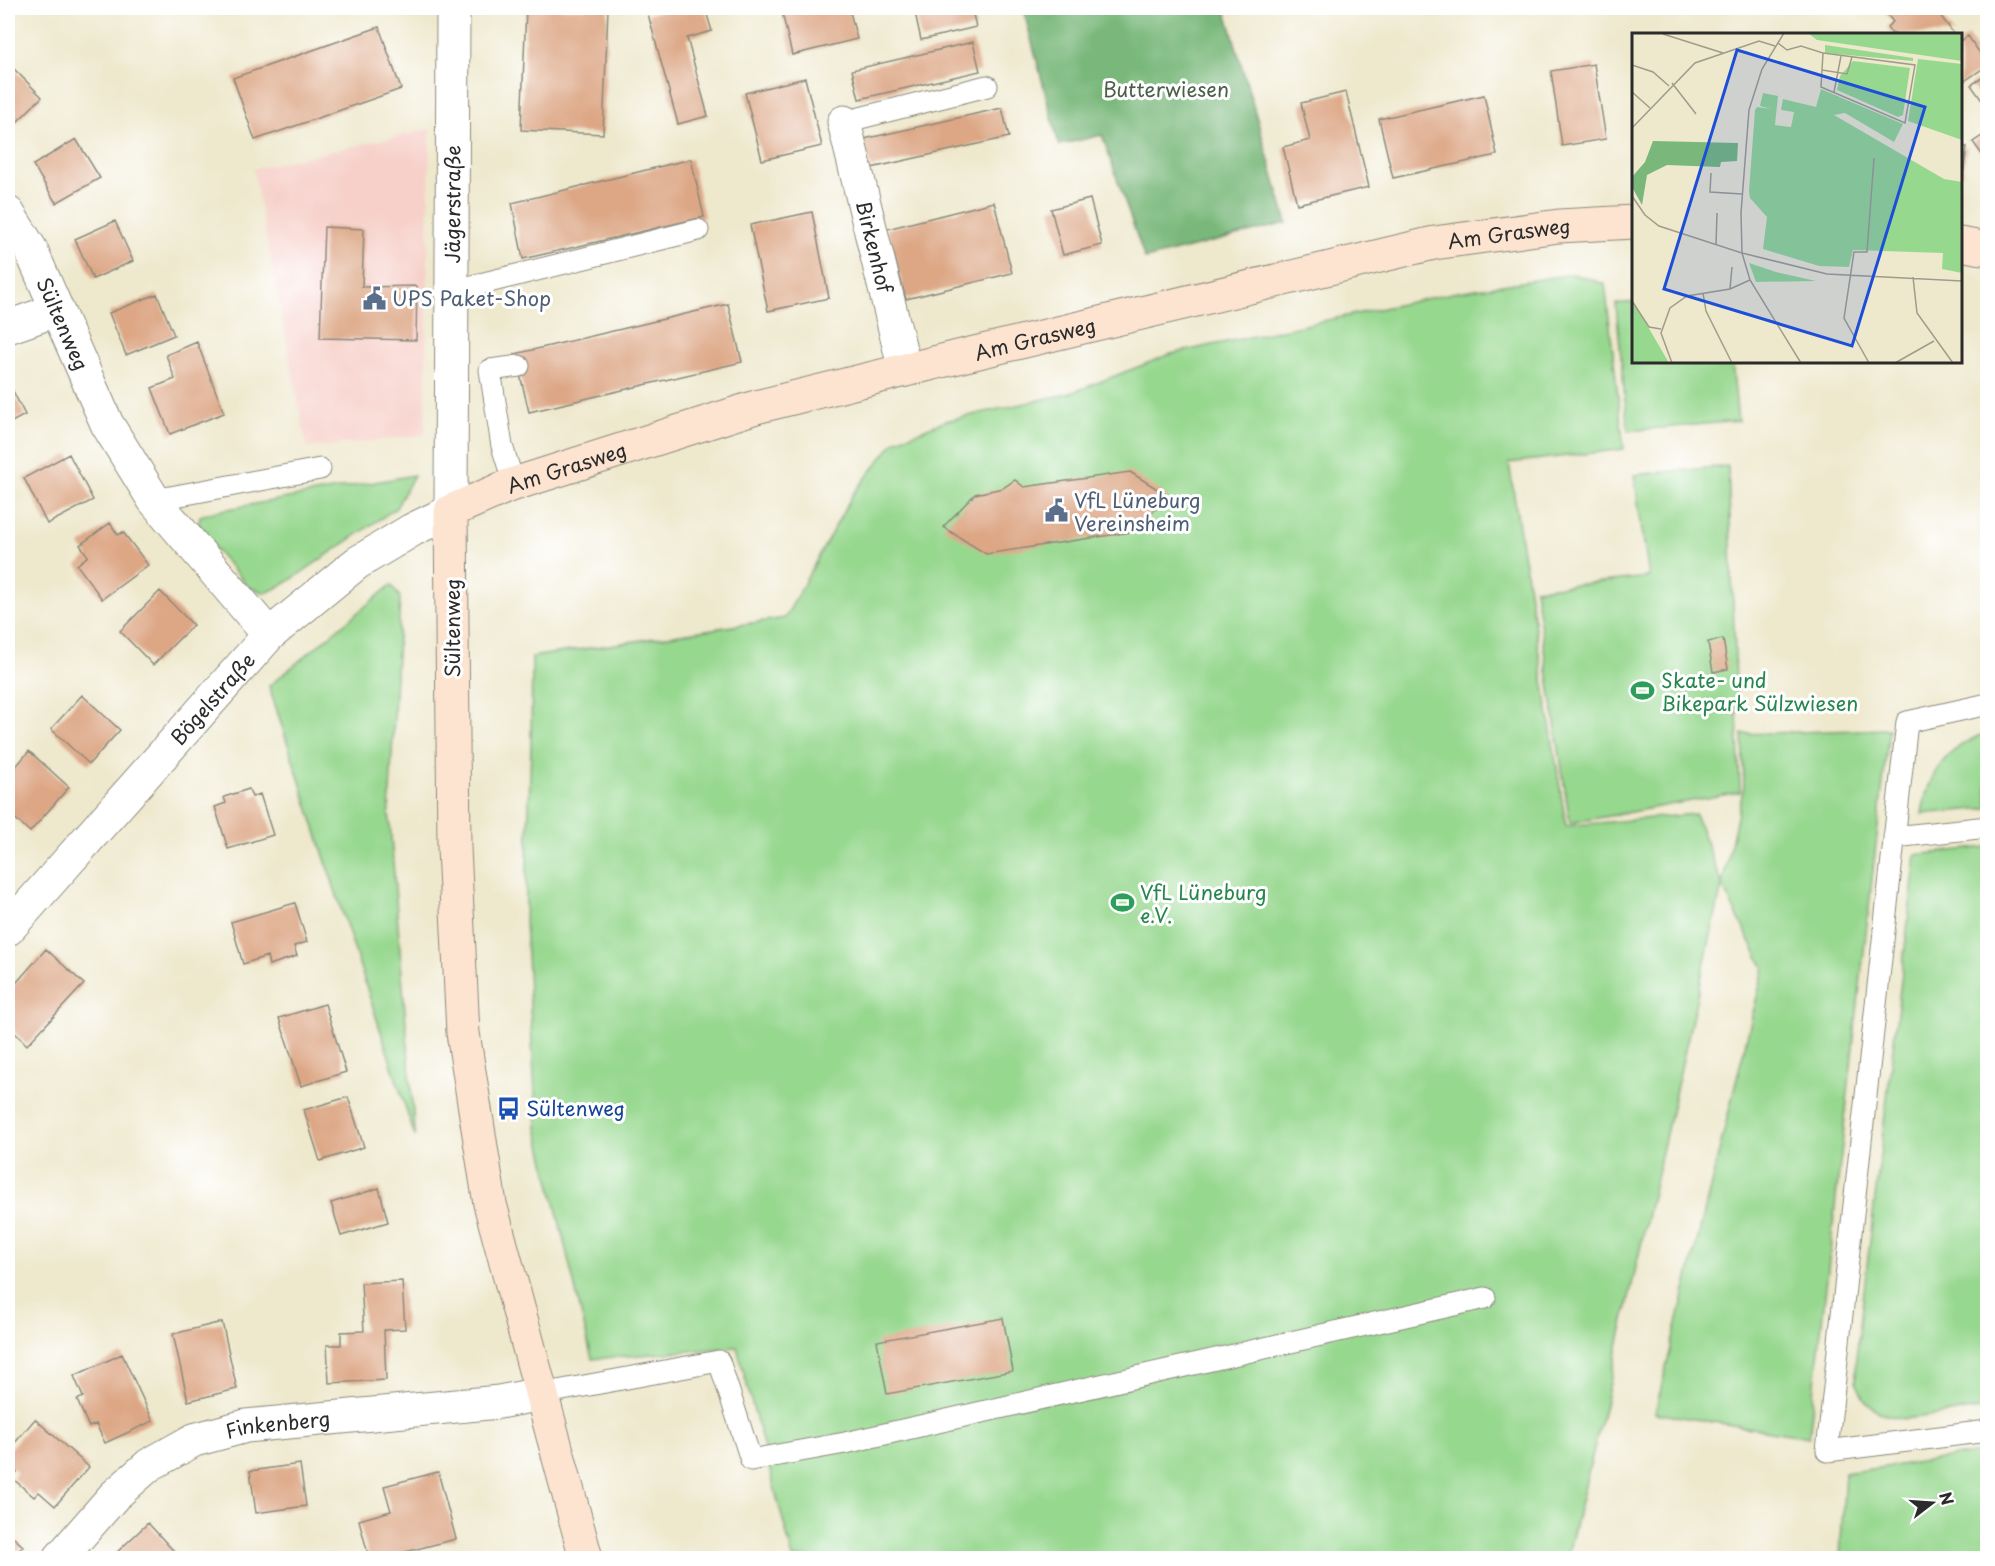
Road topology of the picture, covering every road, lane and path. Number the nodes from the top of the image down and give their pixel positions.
1 (453, 8) edge
2 (987, 86) dead end
3 (844, 122) joint
4 (8, 213) edge
5 (1632, 222) edge
6 (698, 230) dead end
7 (1962, 244) edge
8 (1988, 249) edge
9 (452, 291) junction
10 (56, 310) junction
11 (8, 327) edge
12 (519, 366) dead end
13 (905, 370) junction
14 (320, 469) dead end
15 (514, 484) junction
16 (154, 500) junction
17 (451, 511) junction
18 (269, 635) junction
19 (1988, 704) edge
20 (1988, 827) edge
21 (1894, 837) junction
22 (8, 929) edge
23 (1485, 1298) dead end
24 (541, 1394) junction
25 (1988, 1431) edge
26 (60, 1558) edge
27 (586, 1558) edge

1 - 9 street, Jägerstraße
2 - 3 lane
3 - 13 street, Birkenhof
4 - 10 street, Sültenweg
5 - 13 main road, Am Grasweg
6 - 9 lane
7 - 8 main road
9 - 17 street, Jägerstraße
10 - 11 street
10 - 16 street, Sültenweg
12 - 15 lane
13 - 15 main road, Am Grasweg
14 - 16 lane
15 - 17 main road, Am Grasweg
16 - 18 street, Sültenweg
17 - 18 street, Bögelstraße
17 - 24 main road, Sültenweg
18 - 22 street, Bögelstraße
19 - 21 lane
20 - 21 lane
21 - 25 lane
23 - 24 lane
24 - 26 street, Finkenberg
24 - 27 main road, Sültenweg

